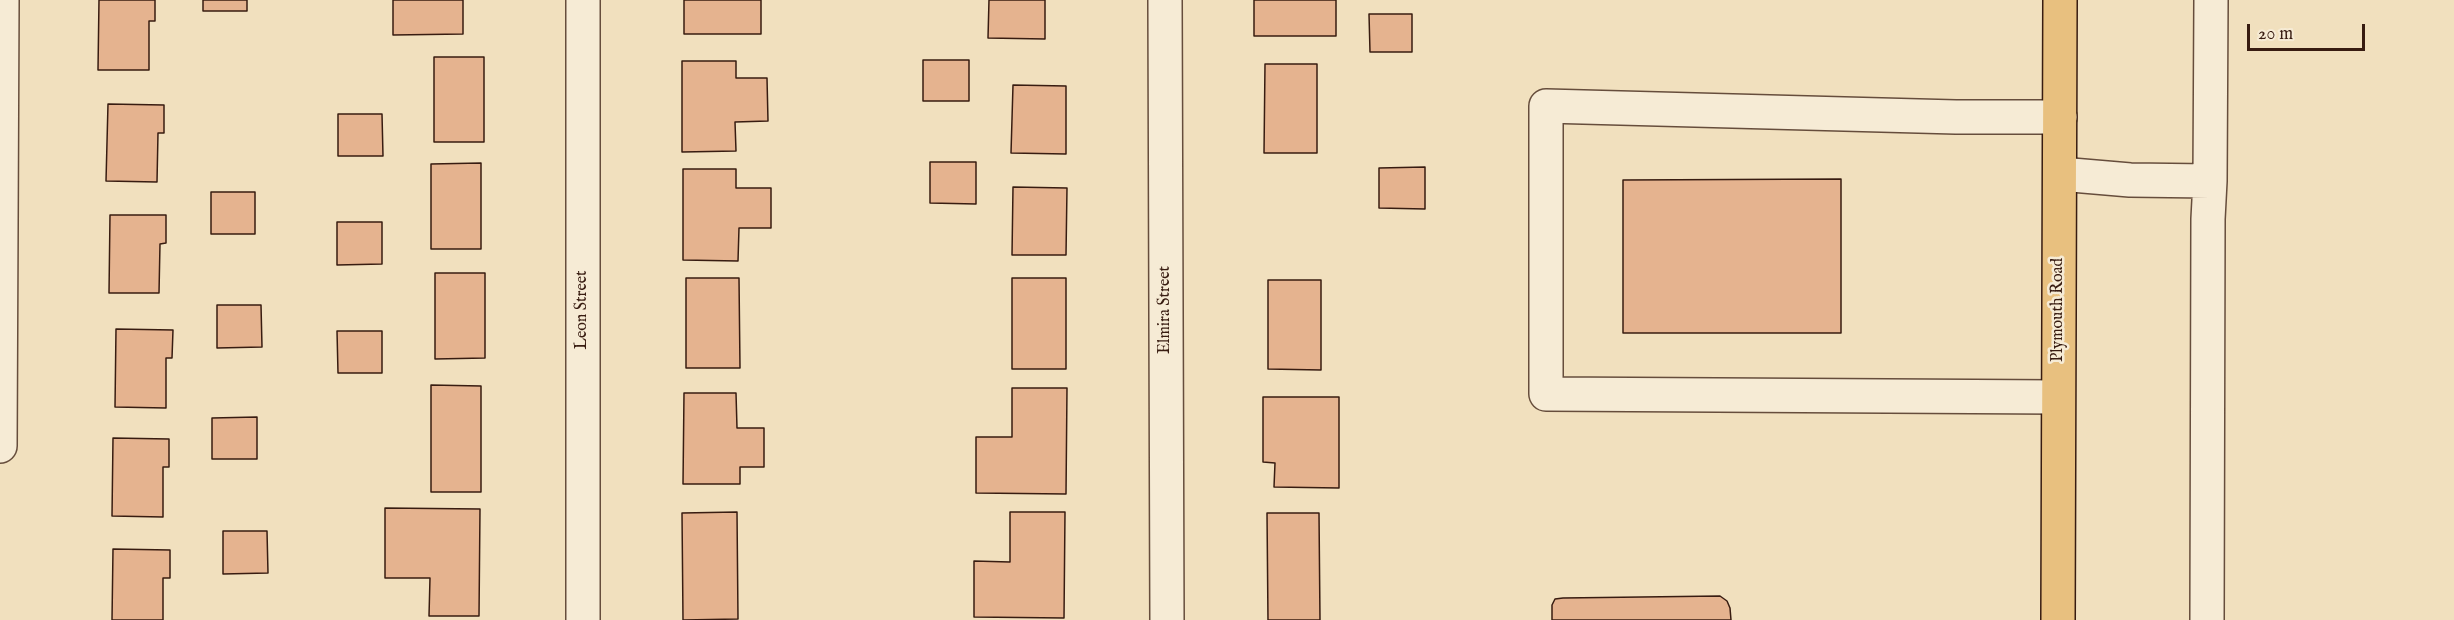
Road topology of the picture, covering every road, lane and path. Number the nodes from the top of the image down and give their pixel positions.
1 (2, 0) edge
2 (583, 0) edge
3 (1165, 0) edge
4 (2060, 0) edge
5 (2211, 0) edge
6 (2060, 117) junction
7 (2060, 174) junction
8 (2210, 181) junction
9 (2058, 397) junction
10 (0, 446) edge
11 (583, 620) edge
12 (1167, 620) edge
13 (2058, 620) edge
14 (2208, 620) edge

1 - 10 street
2 - 11 street, Leon Street
3 - 12 street, Elmira Street
4 - 6 main road, Plymouth Road
5 - 8 street
6 - 7 main road, Plymouth Road
6 - 9 street
7 - 8 street
7 - 9 main road, Plymouth Road
8 - 14 street
9 - 13 main road, Plymouth Road

